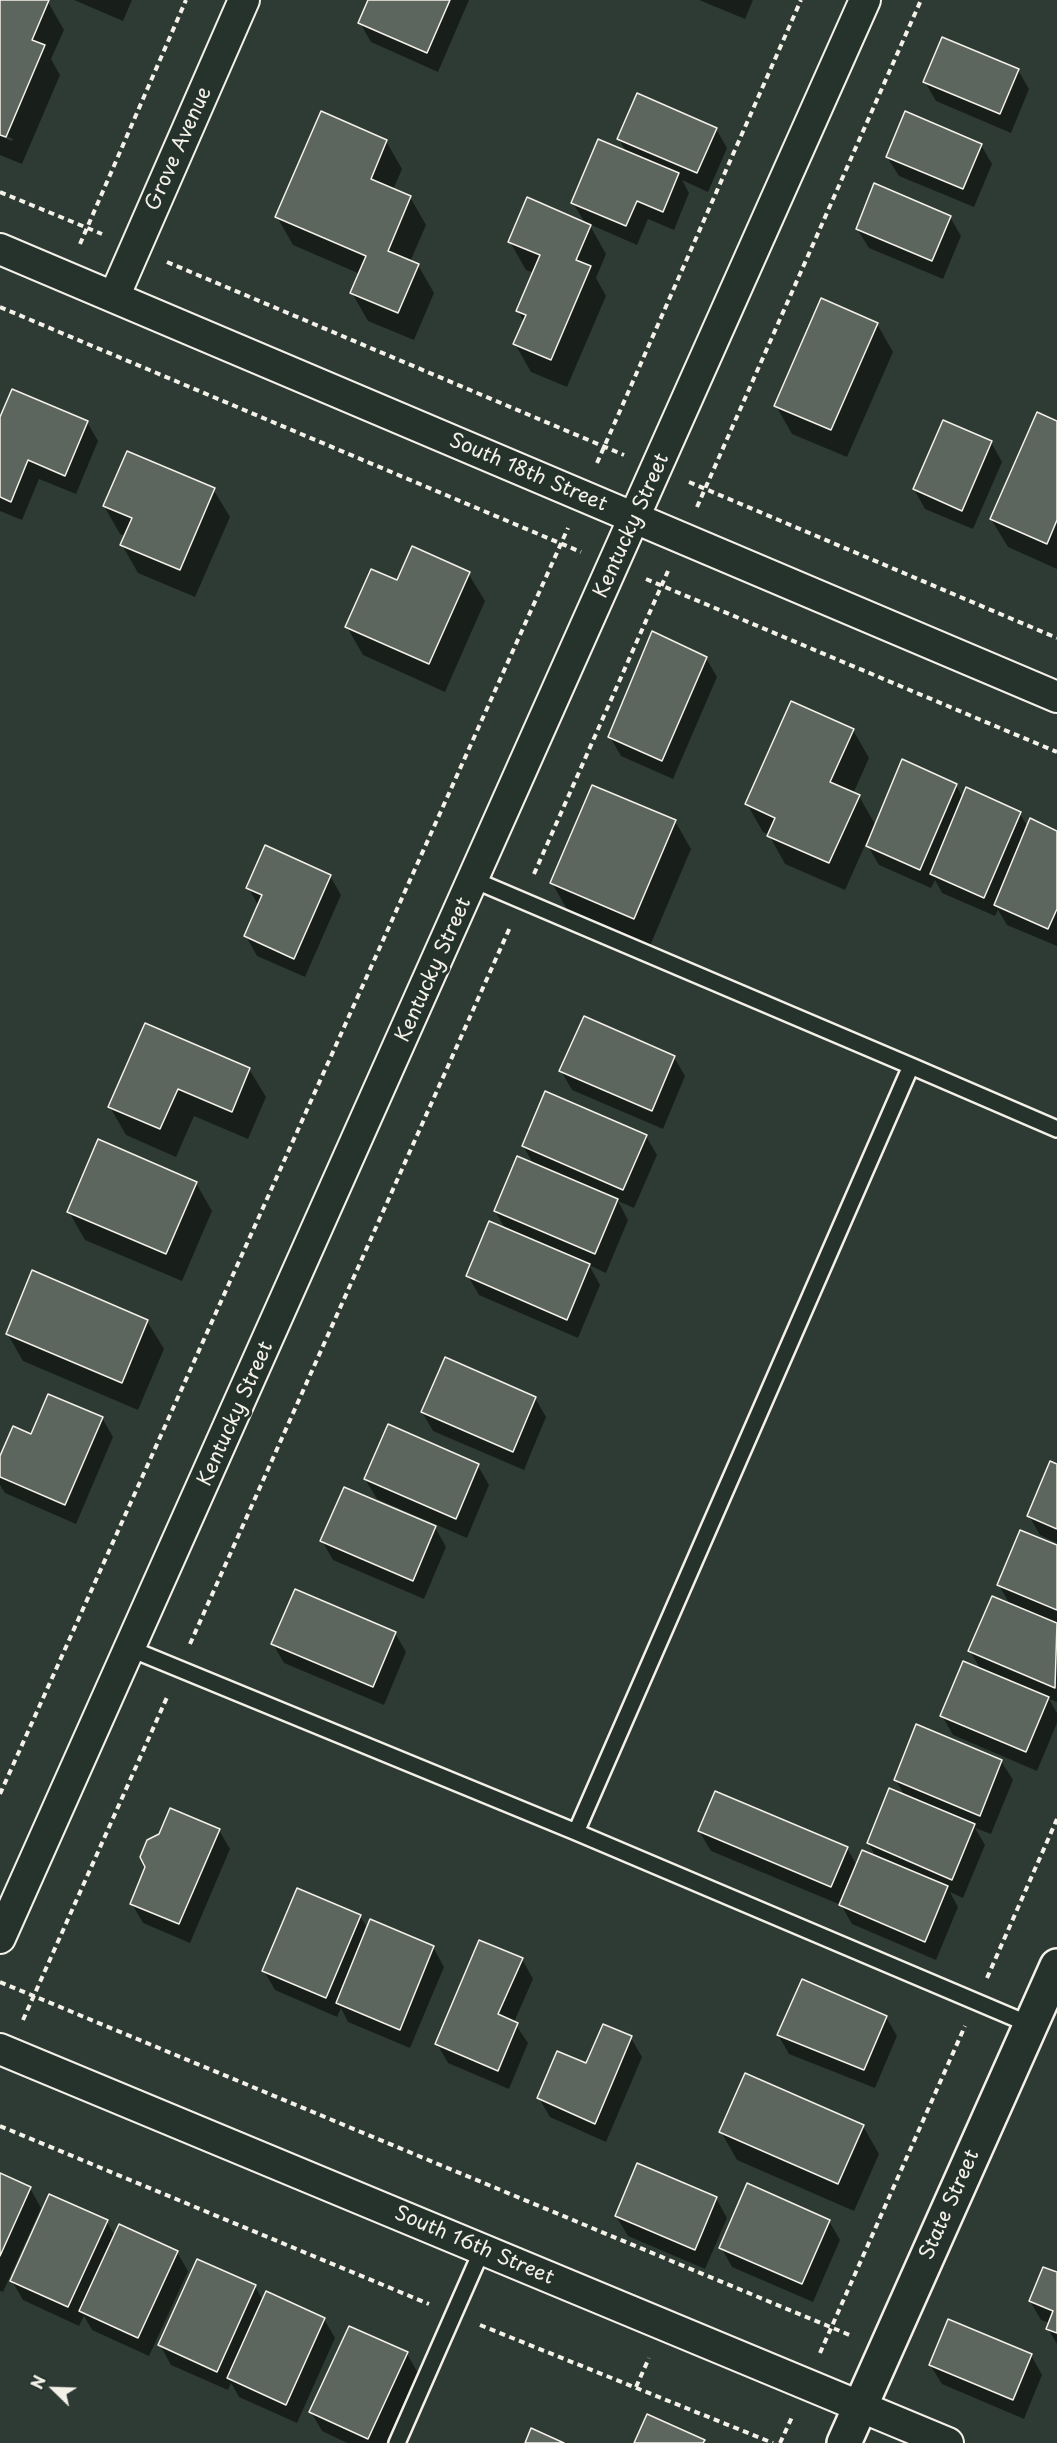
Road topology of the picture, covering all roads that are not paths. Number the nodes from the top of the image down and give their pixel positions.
1 (244, 0) edge
2 (865, 0) edge
3 (0, 249) edge
4 (114, 297) junction
5 (635, 519) junction
6 (1057, 697) edge
7 (474, 880) junction
8 (910, 1066) junction
9 (1057, 1130) edge
10 (131, 1649) junction
11 (576, 1832) junction
12 (0, 1938) edge
13 (1057, 1966) edge
14 (1031, 2025) junction
15 (4, 2051) edge
16 (482, 2250) junction
17 (860, 2407) junction
18 (397, 2443) edge
19 (844, 2443) edge
20 (948, 2443) edge

1 - 4 street, Grove Avenue
2 - 5 street, Kentucky Street
3 - 4 street, South 18th Street
4 - 5 street, South 18th Street
5 - 6 street, South 18th Street
5 - 7 street, Kentucky Street
7 - 8 lane
7 - 10 street, Kentucky Street
8 - 9 lane
8 - 11 lane
10 - 11 lane
10 - 12 street, Kentucky Street
11 - 14 lane
13 - 14 street, State Street
14 - 17 street, State Street
15 - 16 street, South 16th Street
16 - 17 street, South 16th Street
16 - 18 lane
17 - 19 street, State Street
17 - 20 street, South 16th Street

